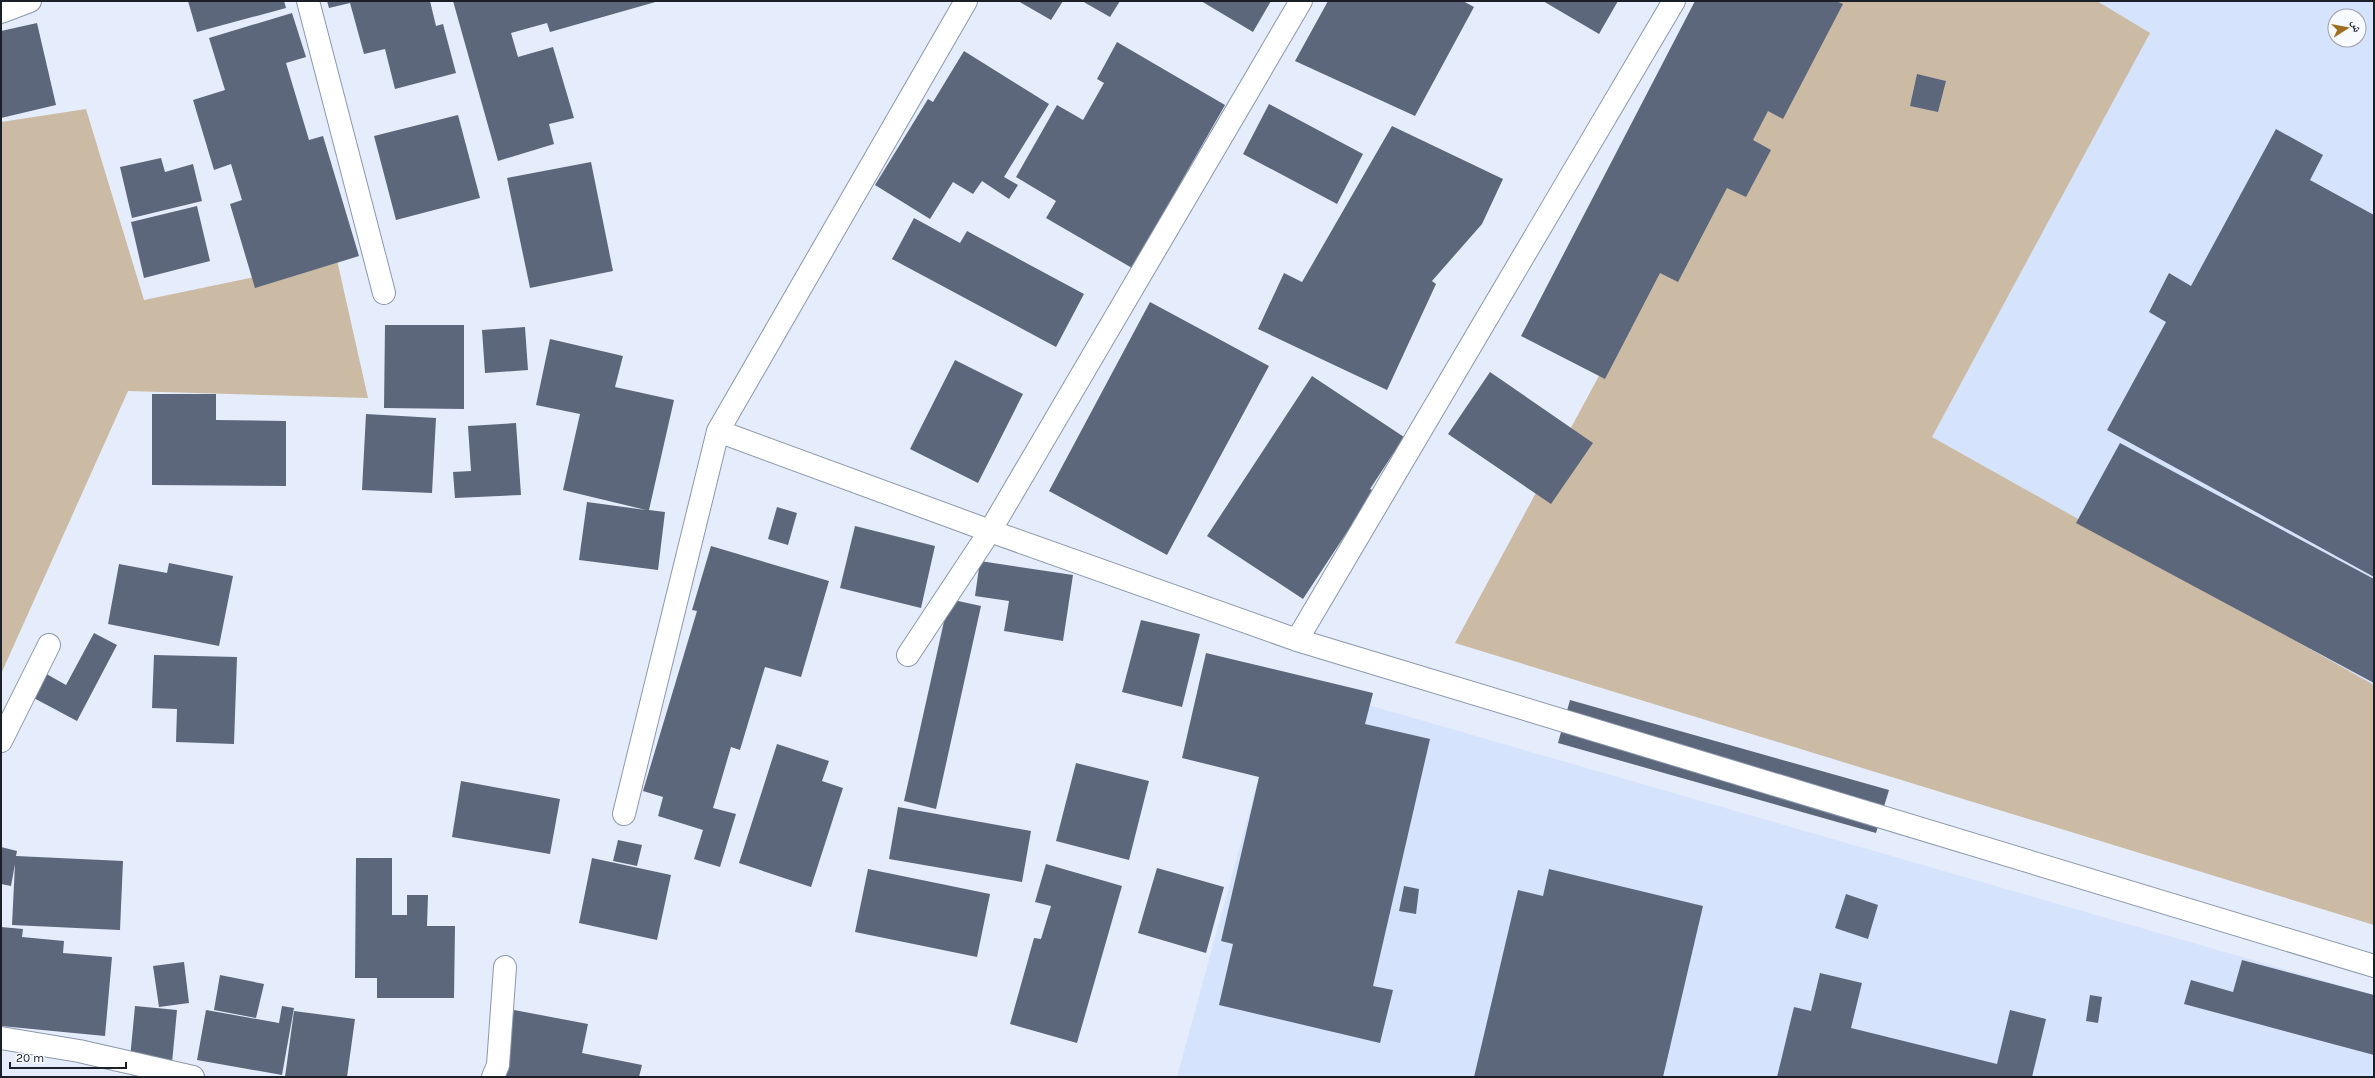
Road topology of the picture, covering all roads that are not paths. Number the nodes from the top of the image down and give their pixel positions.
1 (30, 1) edge
2 (308, 1) edge
3 (966, 1) edge
4 (1301, 1) edge
5 (1674, 1) edge
6 (1, 12) edge
7 (384, 293) dead end
8 (718, 430) junction
9 (990, 531) junction
10 (1297, 640) junction
11 (49, 646) dead end
12 (908, 655) dead end
13 (1, 741) edge
14 (624, 814) dead end
15 (2374, 966) edge
16 (505, 967) dead end
17 (1, 1038) edge
18 (194, 1077) edge
19 (493, 1077) edge

1 - 6 street
2 - 7 street
3 - 8 street
4 - 9 street
5 - 10 street
8 - 9 street
8 - 14 street
9 - 10 street
9 - 12 street
10 - 15 street
11 - 13 street
16 - 19 street
17 - 18 street

